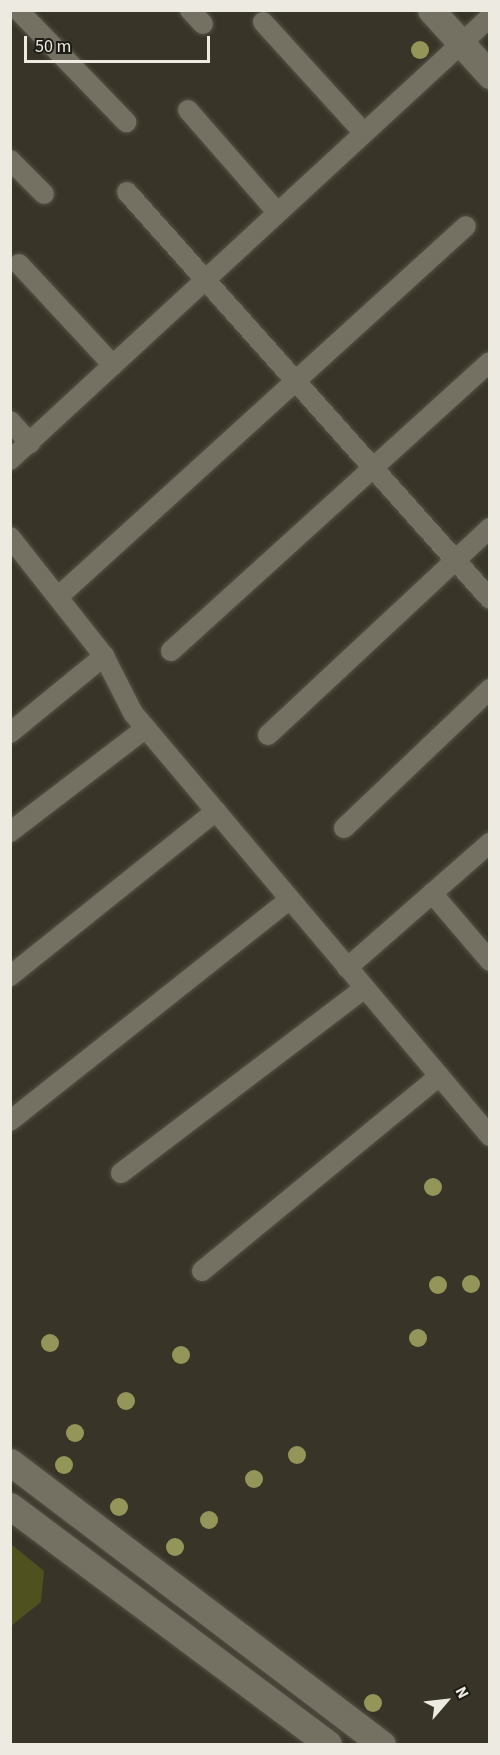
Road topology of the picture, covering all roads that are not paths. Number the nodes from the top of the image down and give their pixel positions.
1 (18, 10) edge
2 (431, 10) edge
3 (489, 17) edge
4 (263, 22) dead end
5 (459, 44) junction
6 (489, 75) edge
7 (188, 110) dead end
8 (126, 122) dead end
9 (363, 132) junction
10 (10, 160) edge
11 (127, 192) dead end
12 (44, 194) dead end
13 (277, 212) junction
14 (465, 226) dead end
15 (19, 264) dead end
16 (206, 279) junction
17 (489, 362) edge
18 (113, 365) junction
19 (296, 381) junction
20 (10, 421) edge
21 (30, 442) junction
22 (10, 460) edge
23 (373, 468) junction
24 (489, 528) edge
25 (10, 537) edge
26 (456, 561) junction
27 (58, 597) junction
28 (489, 599) edge
29 (171, 651) dead end
30 (104, 656) junction
31 (489, 689) edge
32 (146, 728) junction
33 (10, 733) edge
34 (268, 735) dead end
35 (216, 811) junction
36 (344, 828) dead end
37 (10, 832) edge
38 (489, 843) edge
39 (432, 893) junction
40 (290, 899) junction
41 (489, 961) edge
42 (347, 968) junction
43 (10, 976) edge
44 (365, 988) junction
45 (439, 1076) junction
46 (10, 1121) edge
47 (489, 1136) edge
48 (121, 1173) dead end
49 (202, 1271) dead end
50 (10, 1462) edge
51 (10, 1506) edge
52 (328, 1744) edge
53 (382, 1744) edge

1 - 8 street
2 - 5 street
3 - 5 street
4 - 9 street
5 - 6 street
5 - 9 street
7 - 13 street
9 - 13 street
10 - 12 street
11 - 16 street
13 - 16 street
14 - 19 street
15 - 18 street
16 - 18 street
16 - 19 street
17 - 23 street
18 - 21 street
19 - 23 street
19 - 27 street
20 - 21 street
21 - 22 street
23 - 26 street
23 - 29 street
24 - 26 street
25 - 27 street
26 - 28 street
26 - 34 street
27 - 30 street
30 - 32 street
30 - 33 street
31 - 36 street
32 - 35 street
32 - 37 street
35 - 40 street
35 - 43 street
38 - 39 street
39 - 41 street
39 - 42 street
40 - 42 street
40 - 46 street
42 - 44 street
44 - 45 street
44 - 48 street
45 - 47 street
45 - 49 street
50 - 53 street
51 - 52 street

